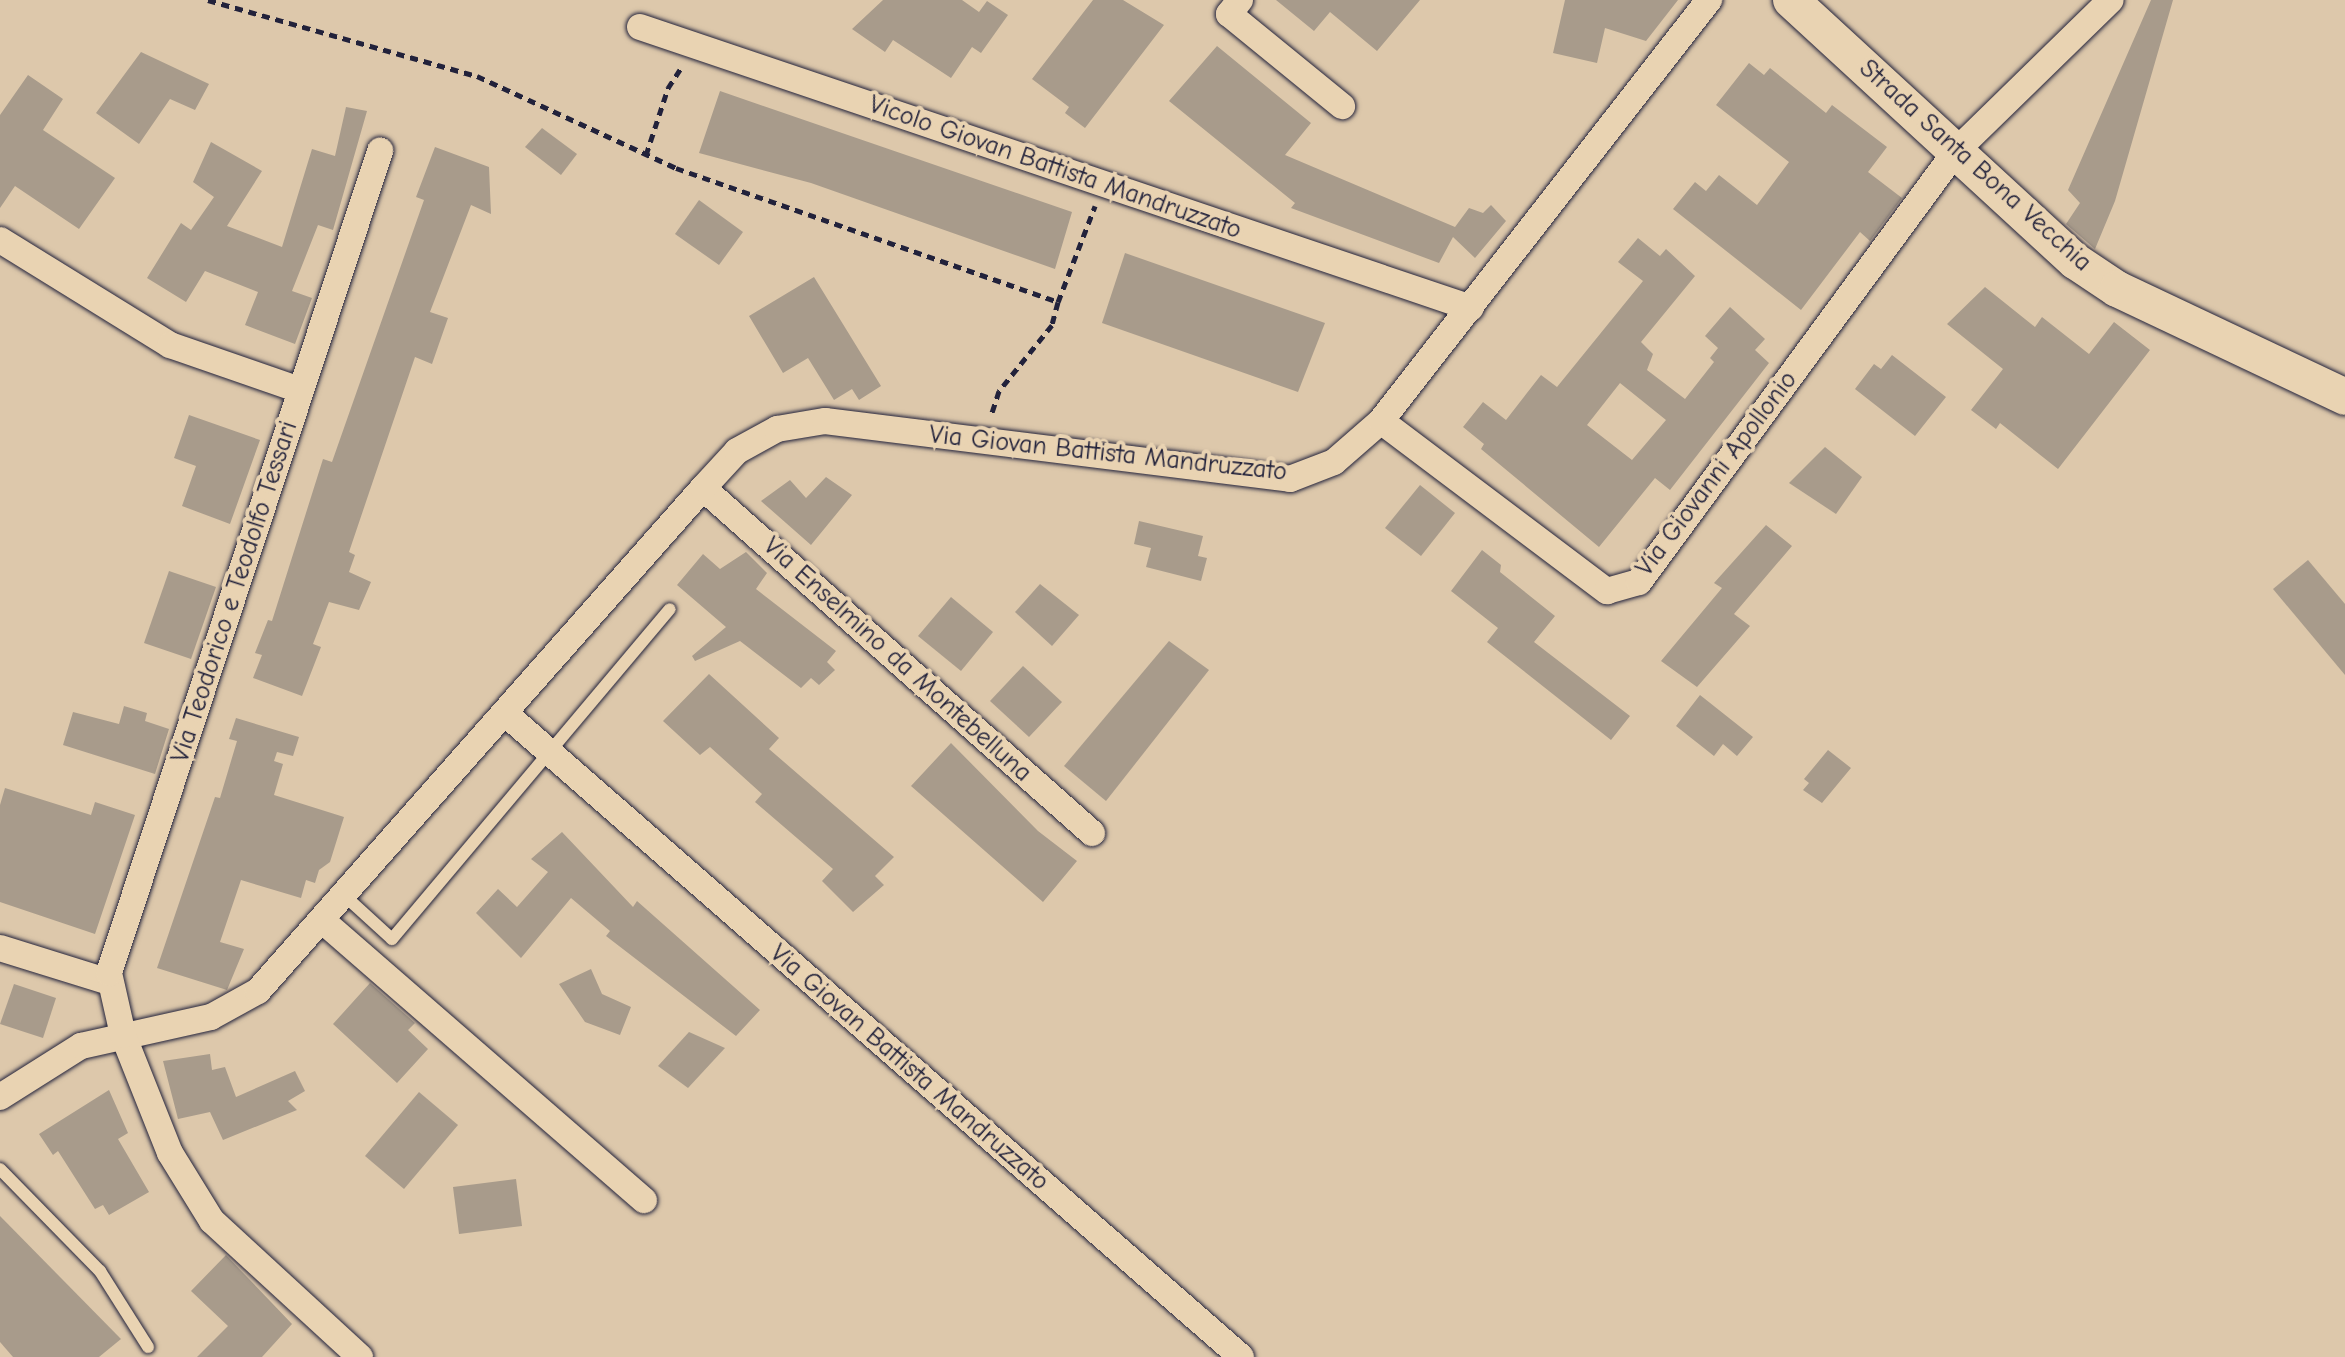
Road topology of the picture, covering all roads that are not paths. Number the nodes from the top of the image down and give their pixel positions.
1 (1240, 0) edge
2 (1709, 0) edge
3 (1791, 0) edge
4 (2111, 0) edge
5 (640, 27) dead end
6 (1342, 106) dead end
7 (380, 151) dead end
8 (1956, 151) junction
9 (0, 240) edge
10 (1471, 308) junction
11 (300, 390) junction
12 (2345, 397) edge
13 (1381, 421) junction
14 (703, 488) junction
15 (670, 609) dead end
16 (507, 715) junction
17 (550, 753) junction
18 (1092, 833) dead end
19 (346, 897) junction
20 (324, 922) junction
21 (0, 948) edge
22 (109, 982) junction
23 (123, 1035) junction
24 (0, 1097) edge
25 (0, 1169) edge
26 (644, 1200) dead end
27 (148, 1347) dead end
28 (360, 1357) edge
29 (1241, 1357) edge

1 - 6 street
2 - 10 street, Via Giovan Battista Mandruzzato
3 - 8 street, Strada Santa Bona Vecchia
4 - 8 street
5 - 10 street, Vicolo Giovan Battista Mandruzzato
7 - 11 street, Via Teodorico e Teodolfo Tessari
8 - 12 street, Strada Santa Bona Vecchia
8 - 13 street, Via Giovanni Apollonio
9 - 11 street
10 - 13 street, Via Giovan Battista Mandruzzato
11 - 22 street, Via Teodorico e Teodolfo Tessari
13 - 14 street, Via Giovan Battista Mandruzzato
14 - 16 street, Via Giovan Battista Mandruzzato
14 - 18 street, Via Enselmino da Montebelluna
15 - 17 lane
16 - 17 street, Via Giovan Battista Mandruzzato
16 - 19 street, Via Giovan Battista Mandruzzato
17 - 19 lane
17 - 29 street, Via Giovan Battista Mandruzzato
19 - 20 street, Via Giovan Battista Mandruzzato
20 - 23 street, Via Giovan Battista Mandruzzato
20 - 26 street
21 - 22 street
22 - 23 street
23 - 24 street, Via Giovan Battista Mandruzzato
23 - 28 street
25 - 27 lane

